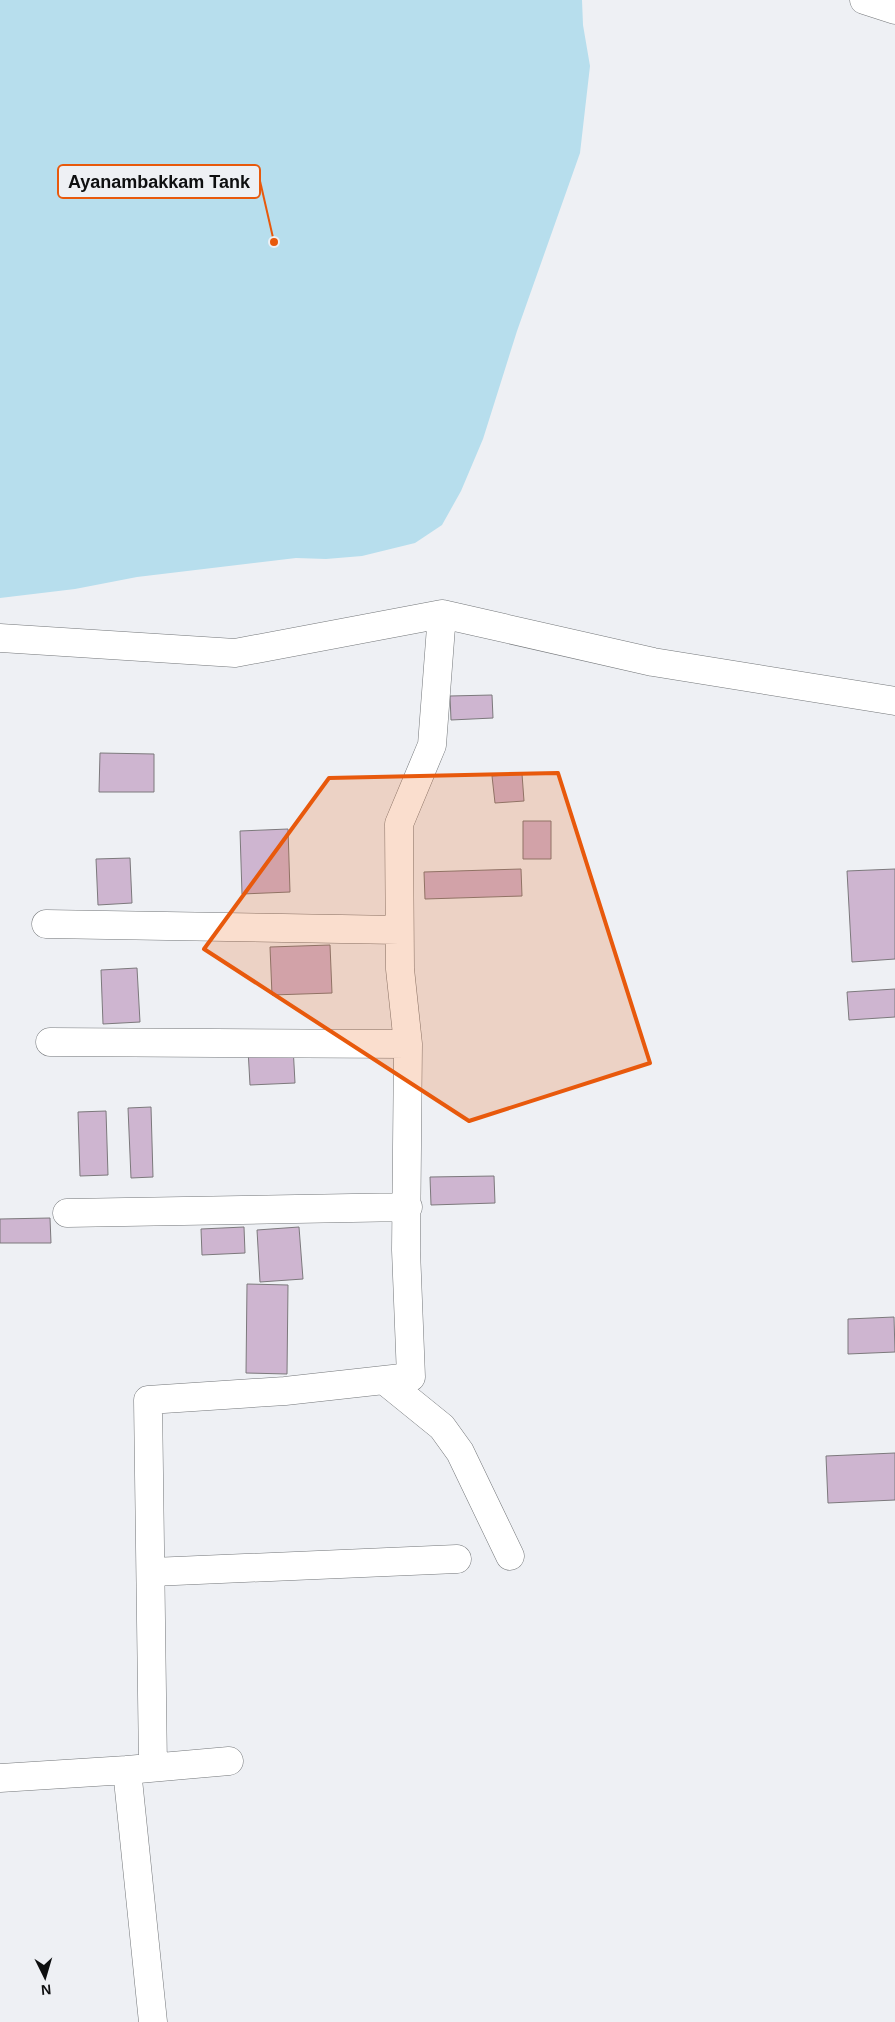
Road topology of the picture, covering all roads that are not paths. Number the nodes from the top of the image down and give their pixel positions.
1 (864, 0) edge
2 (895, 10) edge
3 (442, 614) junction
4 (0, 638) edge
5 (895, 701) edge
6 (46, 924) dead end
7 (400, 930) junction
8 (50, 1042) dead end
9 (408, 1044) junction
10 (408, 1207) junction
11 (68, 1213) dead end
12 (384, 1380) junction
13 (510, 1556) dead end
14 (457, 1559) dead end
15 (152, 1572) junction
16 (229, 1761) dead end
17 (140, 1768) junction
18 (0, 1778) edge
19 (152, 2022) edge

1 - 2 street
3 - 4 street
3 - 5 street
3 - 7 street
6 - 7 street
7 - 9 street
8 - 9 street
9 - 10 street
10 - 11 street
10 - 12 street
12 - 13 street
12 - 15 street
14 - 15 street
15 - 17 street
16 - 17 street
17 - 18 street
17 - 19 street

